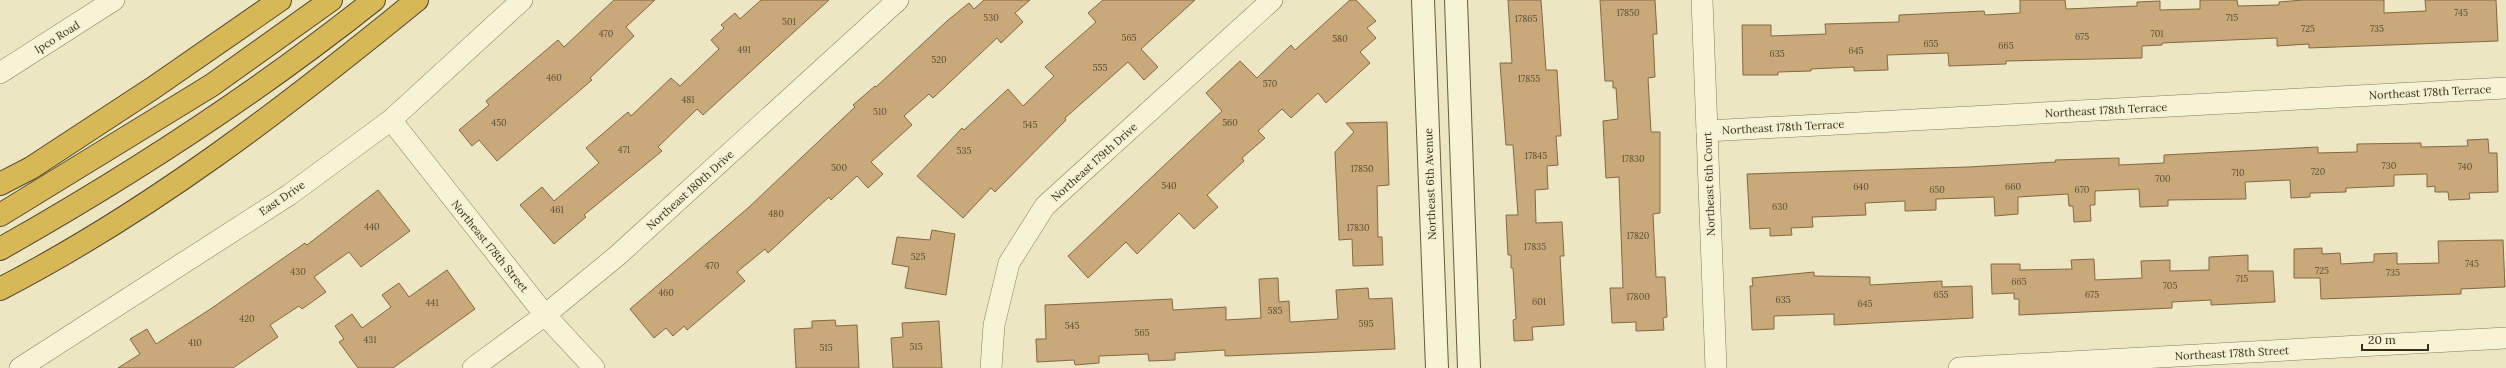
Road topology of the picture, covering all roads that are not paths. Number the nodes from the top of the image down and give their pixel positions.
1 (114, 0) edge
2 (280, 0) edge
3 (331, 0) edge
4 (374, 0) edge
5 (418, 0) edge
6 (522, 0) edge
7 (898, 0) edge
8 (1272, 0) edge
9 (1423, 0) edge
10 (1456, 0) edge
11 (1702, 0) edge
12 (0, 73) edge
13 (2506, 88) edge
14 (391, 120) junction
15 (1707, 131) junction
16 (0, 184) edge
17 (0, 215) edge
18 (0, 249) edge
19 (0, 289) edge
20 (545, 315) junction
21 (2506, 338) edge
22 (20, 368) edge
23 (473, 368) edge
24 (594, 368) edge
25 (991, 368) edge
26 (1437, 368) edge
27 (1469, 368) edge
28 (1716, 368) edge
29 (1959, 368) edge

1 - 12 street, Ipco Road
2 - 16 highway
3 - 17 highway
4 - 18 highway
5 - 19 highway
6 - 14 street, East Drive
7 - 20 street, Northeast 180th Drive
8 - 25 street, Northeast 179th Drive
9 - 26 main road, Northeast 6th Avenue
10 - 27 main road
11 - 15 street, Northeast 6th Court
13 - 15 street, Northeast 178th Terrace
14 - 20 street, Northeast 178th Street
14 - 22 street, East Drive
15 - 28 street, Northeast 6th Court
20 - 23 street, Northeast 180th Drive
20 - 24 street, Northeast 178th Street
21 - 29 street, Northeast 178th Street

